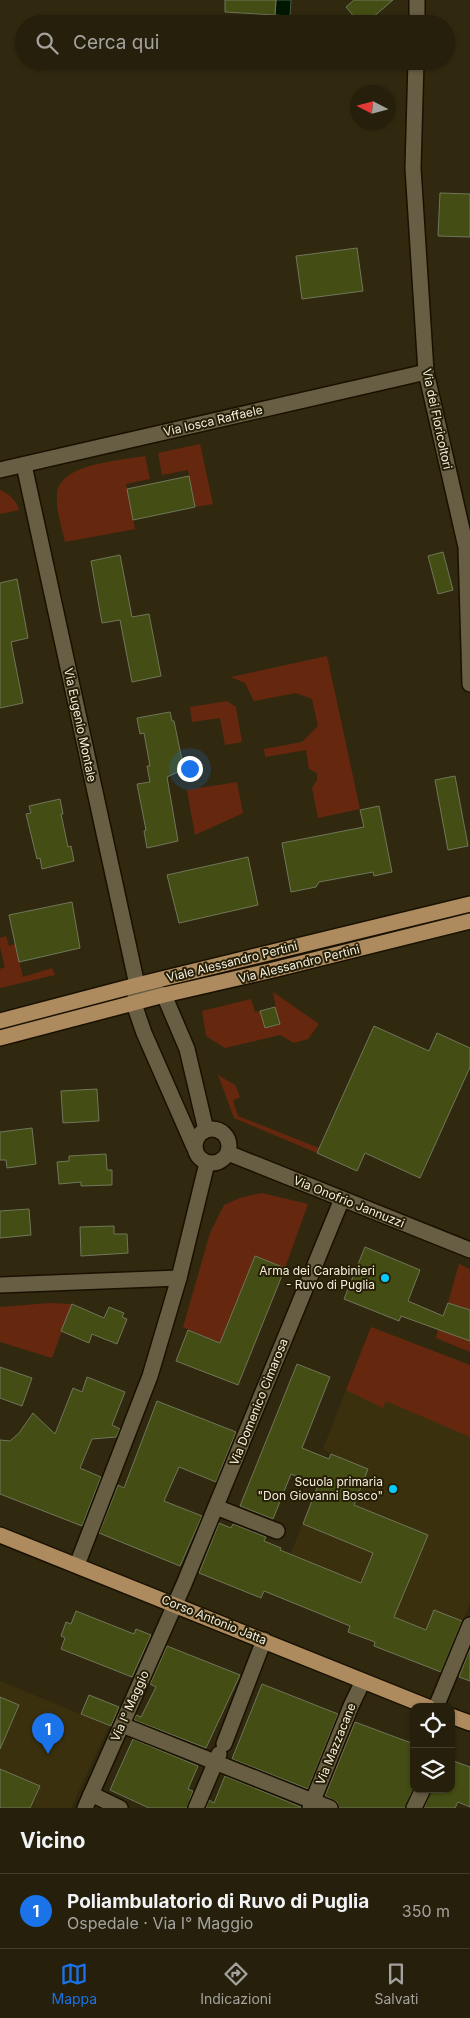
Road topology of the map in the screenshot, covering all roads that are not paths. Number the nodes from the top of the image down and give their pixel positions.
1 (417, 0) edge
2 (416, 15) edge
3 (416, 70) edge
4 (426, 372) junction
5 (24, 465) junction
6 (0, 470) edge
7 (470, 684) edge
8 (468, 904) edge
9 (467, 922) edge
10 (137, 985) junction
11 (164, 995) junction
12 (134, 1004) junction
13 (0, 1021) edge
14 (0, 1038) edge
15 (206, 1130) junction
16 (194, 1147) junction
17 (228, 1153) junction
18 (207, 1163) junction
19 (342, 1199) junction
20 (470, 1250) edge
21 (179, 1278) junction
22 (0, 1285) edge
23 (216, 1506) junction
24 (277, 1530) dead end
25 (0, 1535) edge
26 (77, 1565) junction
27 (175, 1604) junction
28 (470, 1625) edge
29 (264, 1640) junction
30 (364, 1681) junction
31 (418, 1703) edge
32 (438, 1703) edge
33 (122, 1724) junction
34 (220, 1752) junction
35 (421, 1793) edge
36 (88, 1801) edge
37 (312, 1804) edge
38 (120, 1808) edge
39 (196, 1808) edge
40 (330, 1808) edge
41 (414, 1808) edge

1 - 2 street
3 - 4 street, Via dei Floricoltori
4 - 5 street, Via Iosca Raffaele
4 - 7 street, Via dei Floricoltori
5 - 6 street, Via Iosca Raffaele
5 - 10 street, Via Eugenio Montale
8 - 10 main road, Viale Alessandro Pertini
9 - 11 main road, Via Alessandro Pertini
10 - 11 street
10 - 12 street
10 - 13 main road, Viale Alessandro Pertini
11 - 12 main road, Via Alessandro Pertini
11 - 15 street
12 - 14 main road
12 - 16 street
15 - 16 street
15 - 17 street
16 - 18 street
17 - 18 street
17 - 19 street, Via Onofrio Jannuzzi
18 - 21 street
19 - 20 street, Via Onofrio Jannuzzi
19 - 23 street, Via Domenico Cimarosa
21 - 22 street
21 - 26 street
23 - 24 street
23 - 27 street, Via Domenico Cimarosa
25 - 26 main road, Corso Antonio Jatta
26 - 27 main road, Corso Antonio Jatta
27 - 29 main road, Corso Antonio Jatta
27 - 33 street, Via I° Maggio
28 - 32 street
29 - 30 main road, Corso Antonio Jatta
29 - 34 street
30 - 31 main road, Corso Antonio Jatta
30 - 37 street, Via Mazzacane
33 - 34 street
33 - 36 street, Via I° Maggio
34 - 37 street
34 - 39 street
35 - 41 street
36 - 38 street
37 - 40 street

